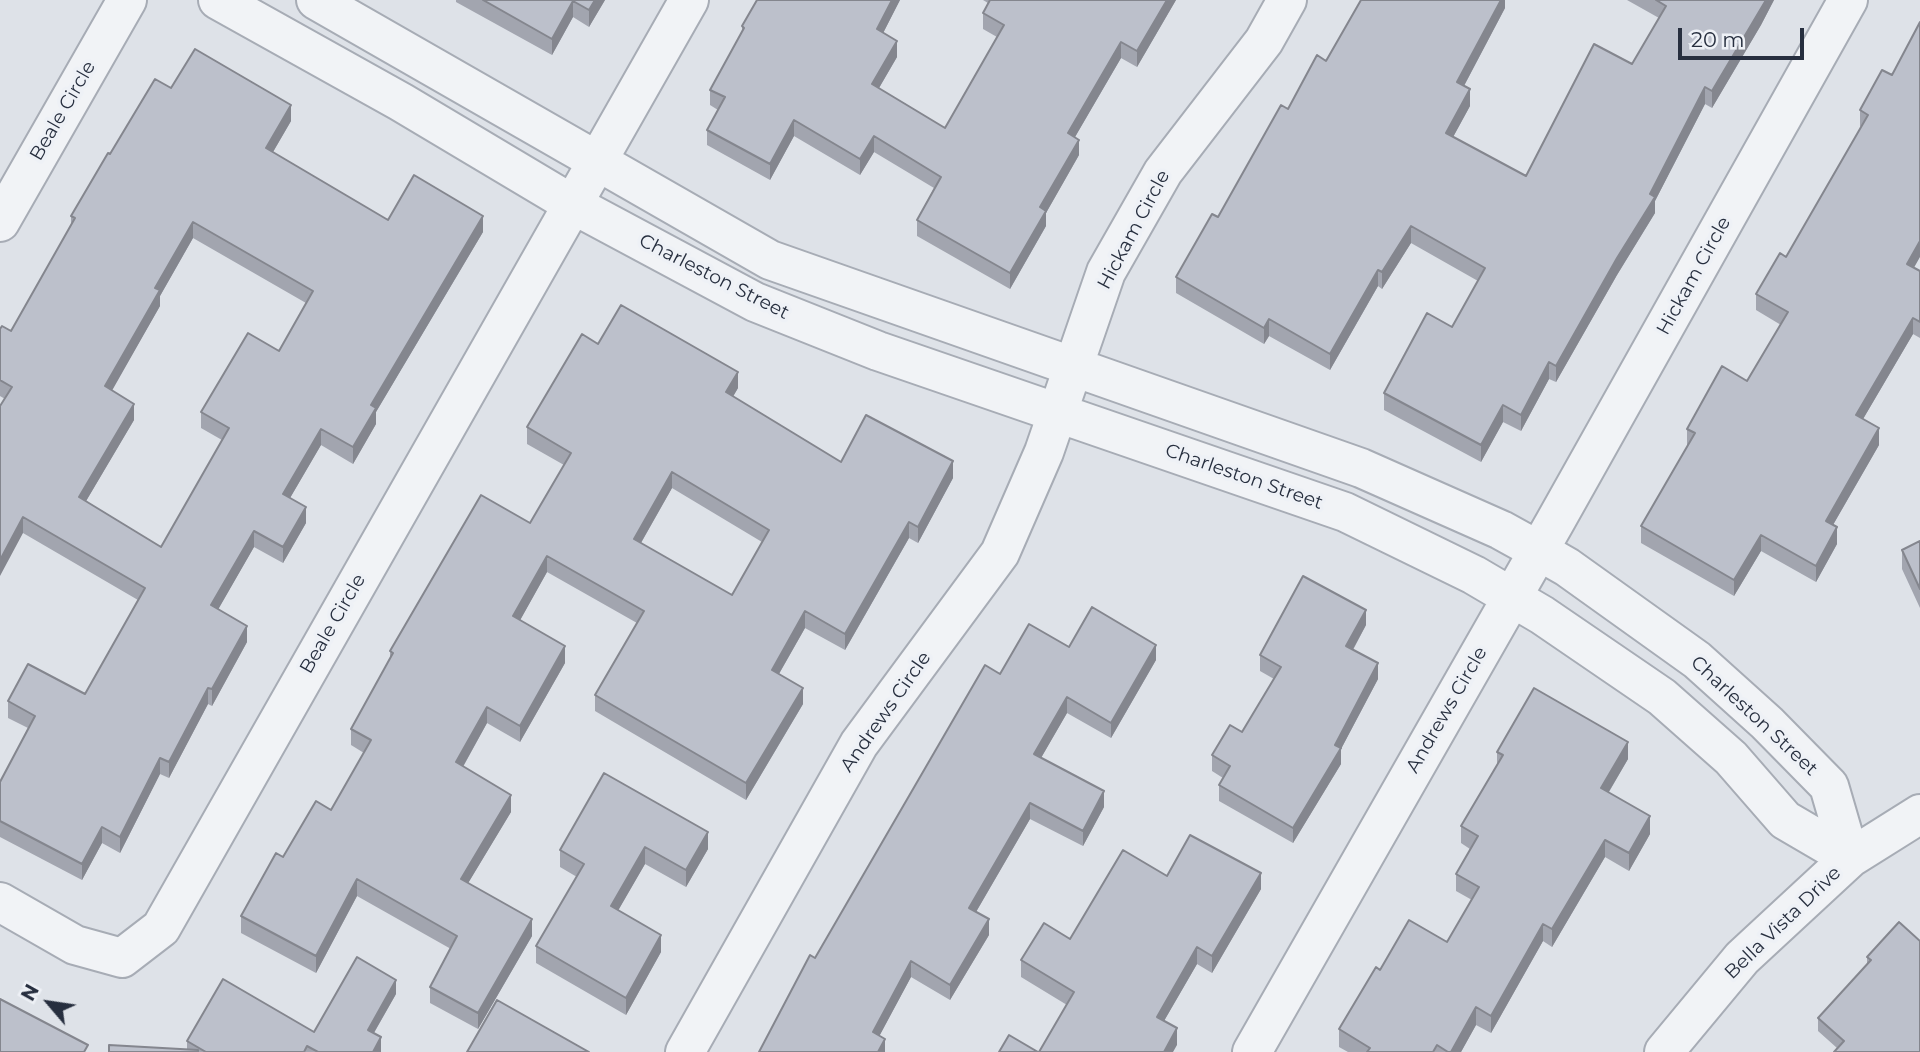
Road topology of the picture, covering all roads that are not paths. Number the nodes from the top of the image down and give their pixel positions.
1 (127, 0) edge
2 (218, 0) edge
3 (316, 0) edge
4 (689, 0) edge
5 (1287, 0) edge
6 (1848, 0) edge
7 (597, 160) junction
8 (572, 204) junction
9 (0, 222) edge
10 (1073, 368) junction
11 (1058, 412) junction
12 (1539, 551) junction
13 (1512, 597) junction
14 (1920, 814) edge
15 (1850, 858) junction
16 (0, 902) edge
17 (685, 1052) edge
18 (1252, 1052) edge
19 (1664, 1052) edge

1 - 9 street, Beale Circle
2 - 8 street, Charleston Street
3 - 7 street, Charleston Street
4 - 7 street, Beale Circle
5 - 10 street, Hickam Circle
6 - 12 street, Hickam Circle
7 - 8 street, Beale Circle
7 - 10 street, Charleston Street
8 - 11 street, Charleston Street
8 - 16 street, Beale Circle
10 - 11 street, Andrews Circle
10 - 12 street, Charleston Street
11 - 13 street, Charleston Street
11 - 17 street, Andrews Circle
12 - 13 street, Andrews Circle
12 - 15 street, Charleston Street
13 - 15 street, Charleston Street
13 - 18 street, Andrews Circle
14 - 15 street, Bella Vista Drive
15 - 19 street, Bella Vista Drive

